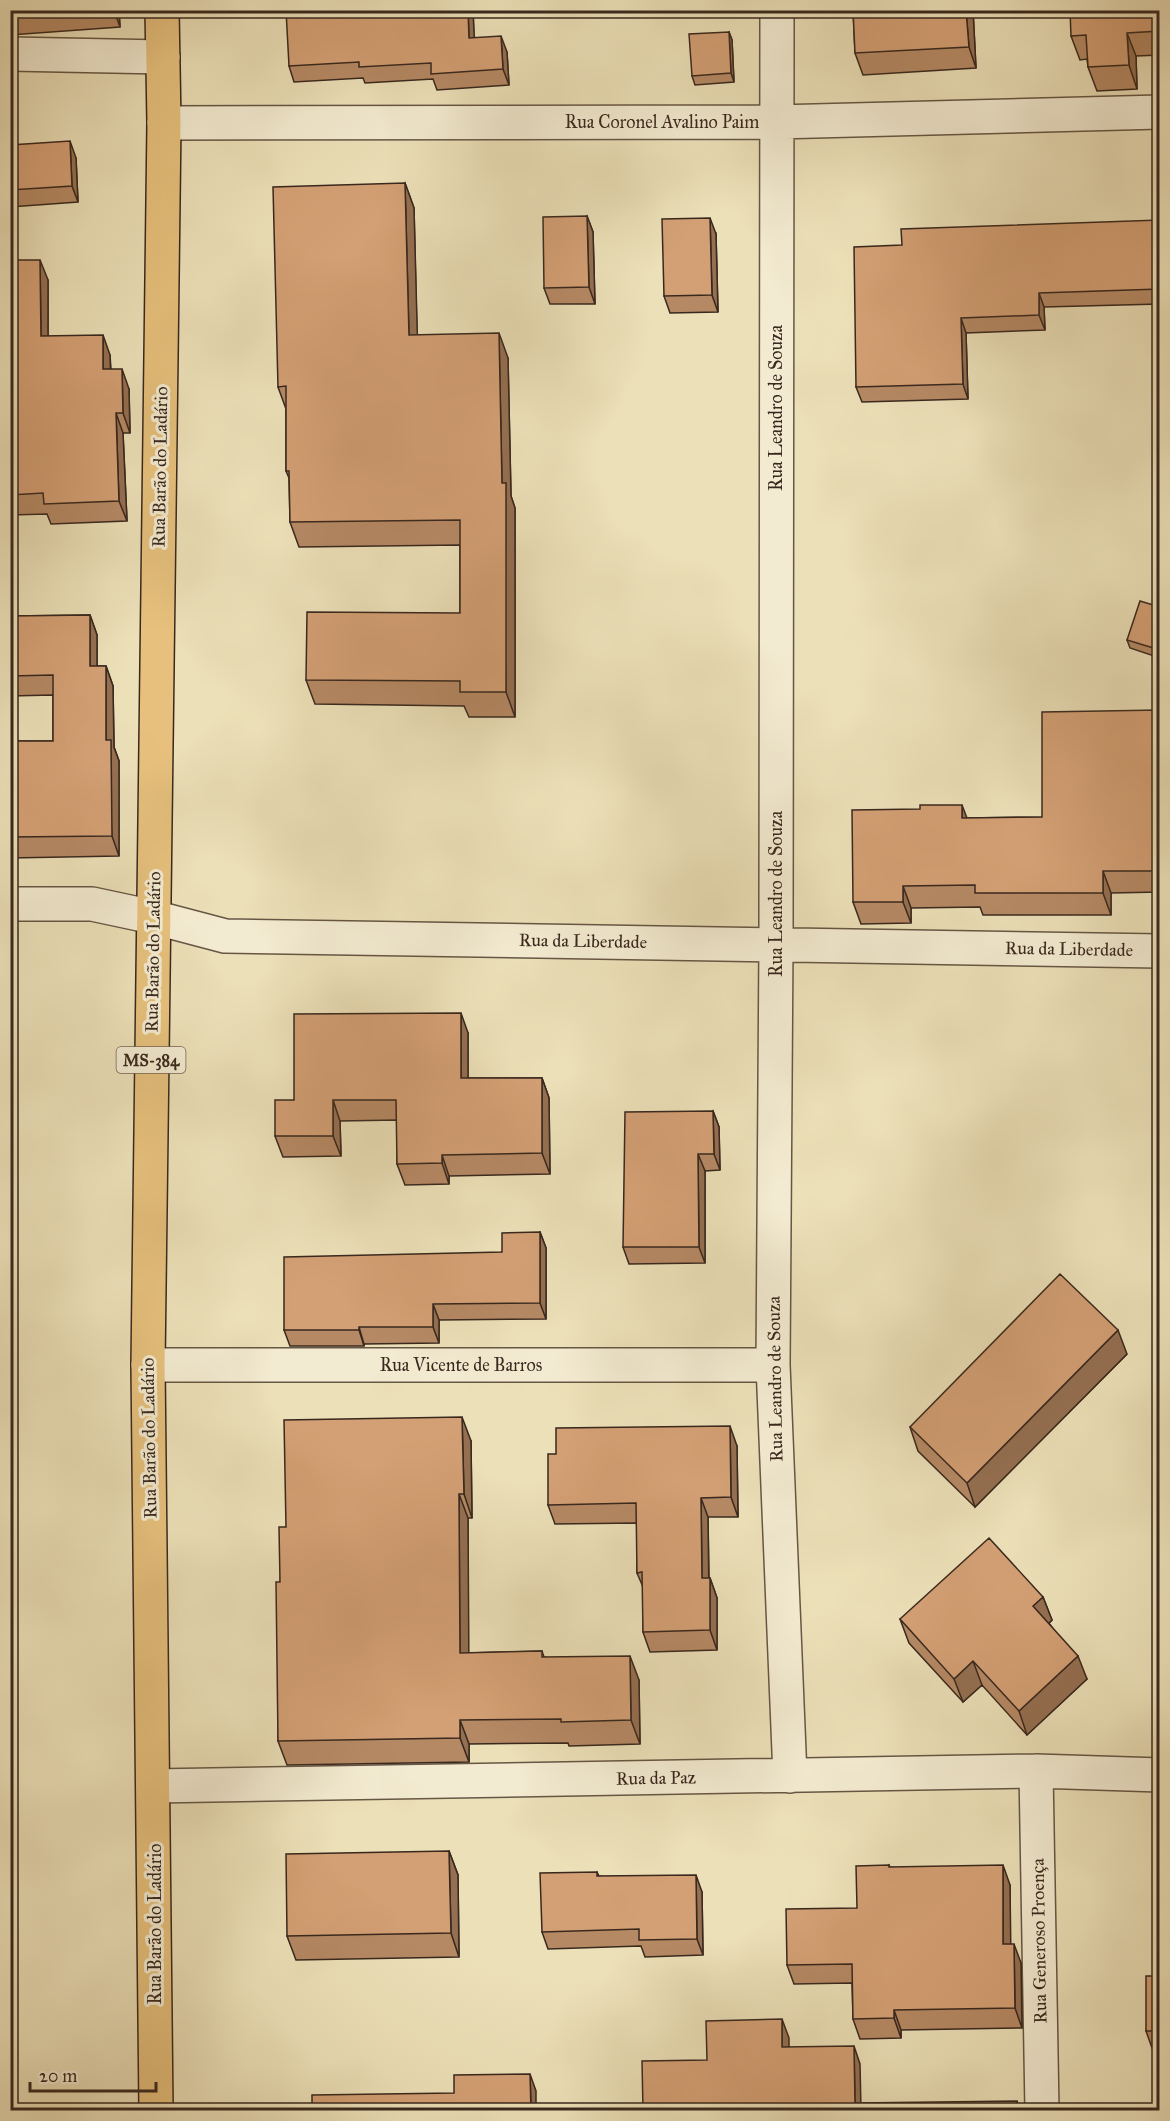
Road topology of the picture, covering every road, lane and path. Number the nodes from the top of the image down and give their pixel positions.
1 (162, 10) edge
2 (777, 10) edge
3 (10, 54) edge
4 (163, 57) junction
5 (1160, 112) edge
6 (776, 122) junction
7 (164, 123) junction
8 (10, 904) edge
9 (153, 916) junction
10 (776, 944) junction
11 (1160, 951) edge
12 (148, 1365) junction
13 (773, 1365) junction
14 (1036, 1771) junction
15 (1160, 1775) edge
16 (790, 1776) junction
17 (153, 1786) junction
18 (156, 2110) edge
19 (1042, 2110) edge

1 - 4 main road, Rua Barão do Ladário / MS-384
2 - 6 street, Rua Leandro de Souza
3 - 4 street
4 - 7 main road, Rua Barão do Ladário / MS-384
5 - 6 street, Rua Coronel Avalino Paim
6 - 7 street, Rua Coronel Avalino Paim
6 - 10 street, Rua Leandro de Souza
7 - 9 main road, Rua Barão do Ladário / MS-384
8 - 9 street, Rua da Liberdade
9 - 10 street, Rua da Liberdade
9 - 12 main road, Rua Barão do Ladário / MS-384
10 - 11 street, Rua da Liberdade
10 - 13 street, Rua Leandro de Souza
12 - 13 street, Rua Vicente de Barros
12 - 17 main road, Rua Barão do Ladário / MS-384
13 - 16 street, Rua Leandro de Souza
14 - 15 street, Rua da Paz
14 - 16 street, Rua da Paz
14 - 19 street, Rua Generoso Proença
16 - 17 street, Rua da Paz
17 - 18 main road, Rua Barão do Ladário / MS-384

